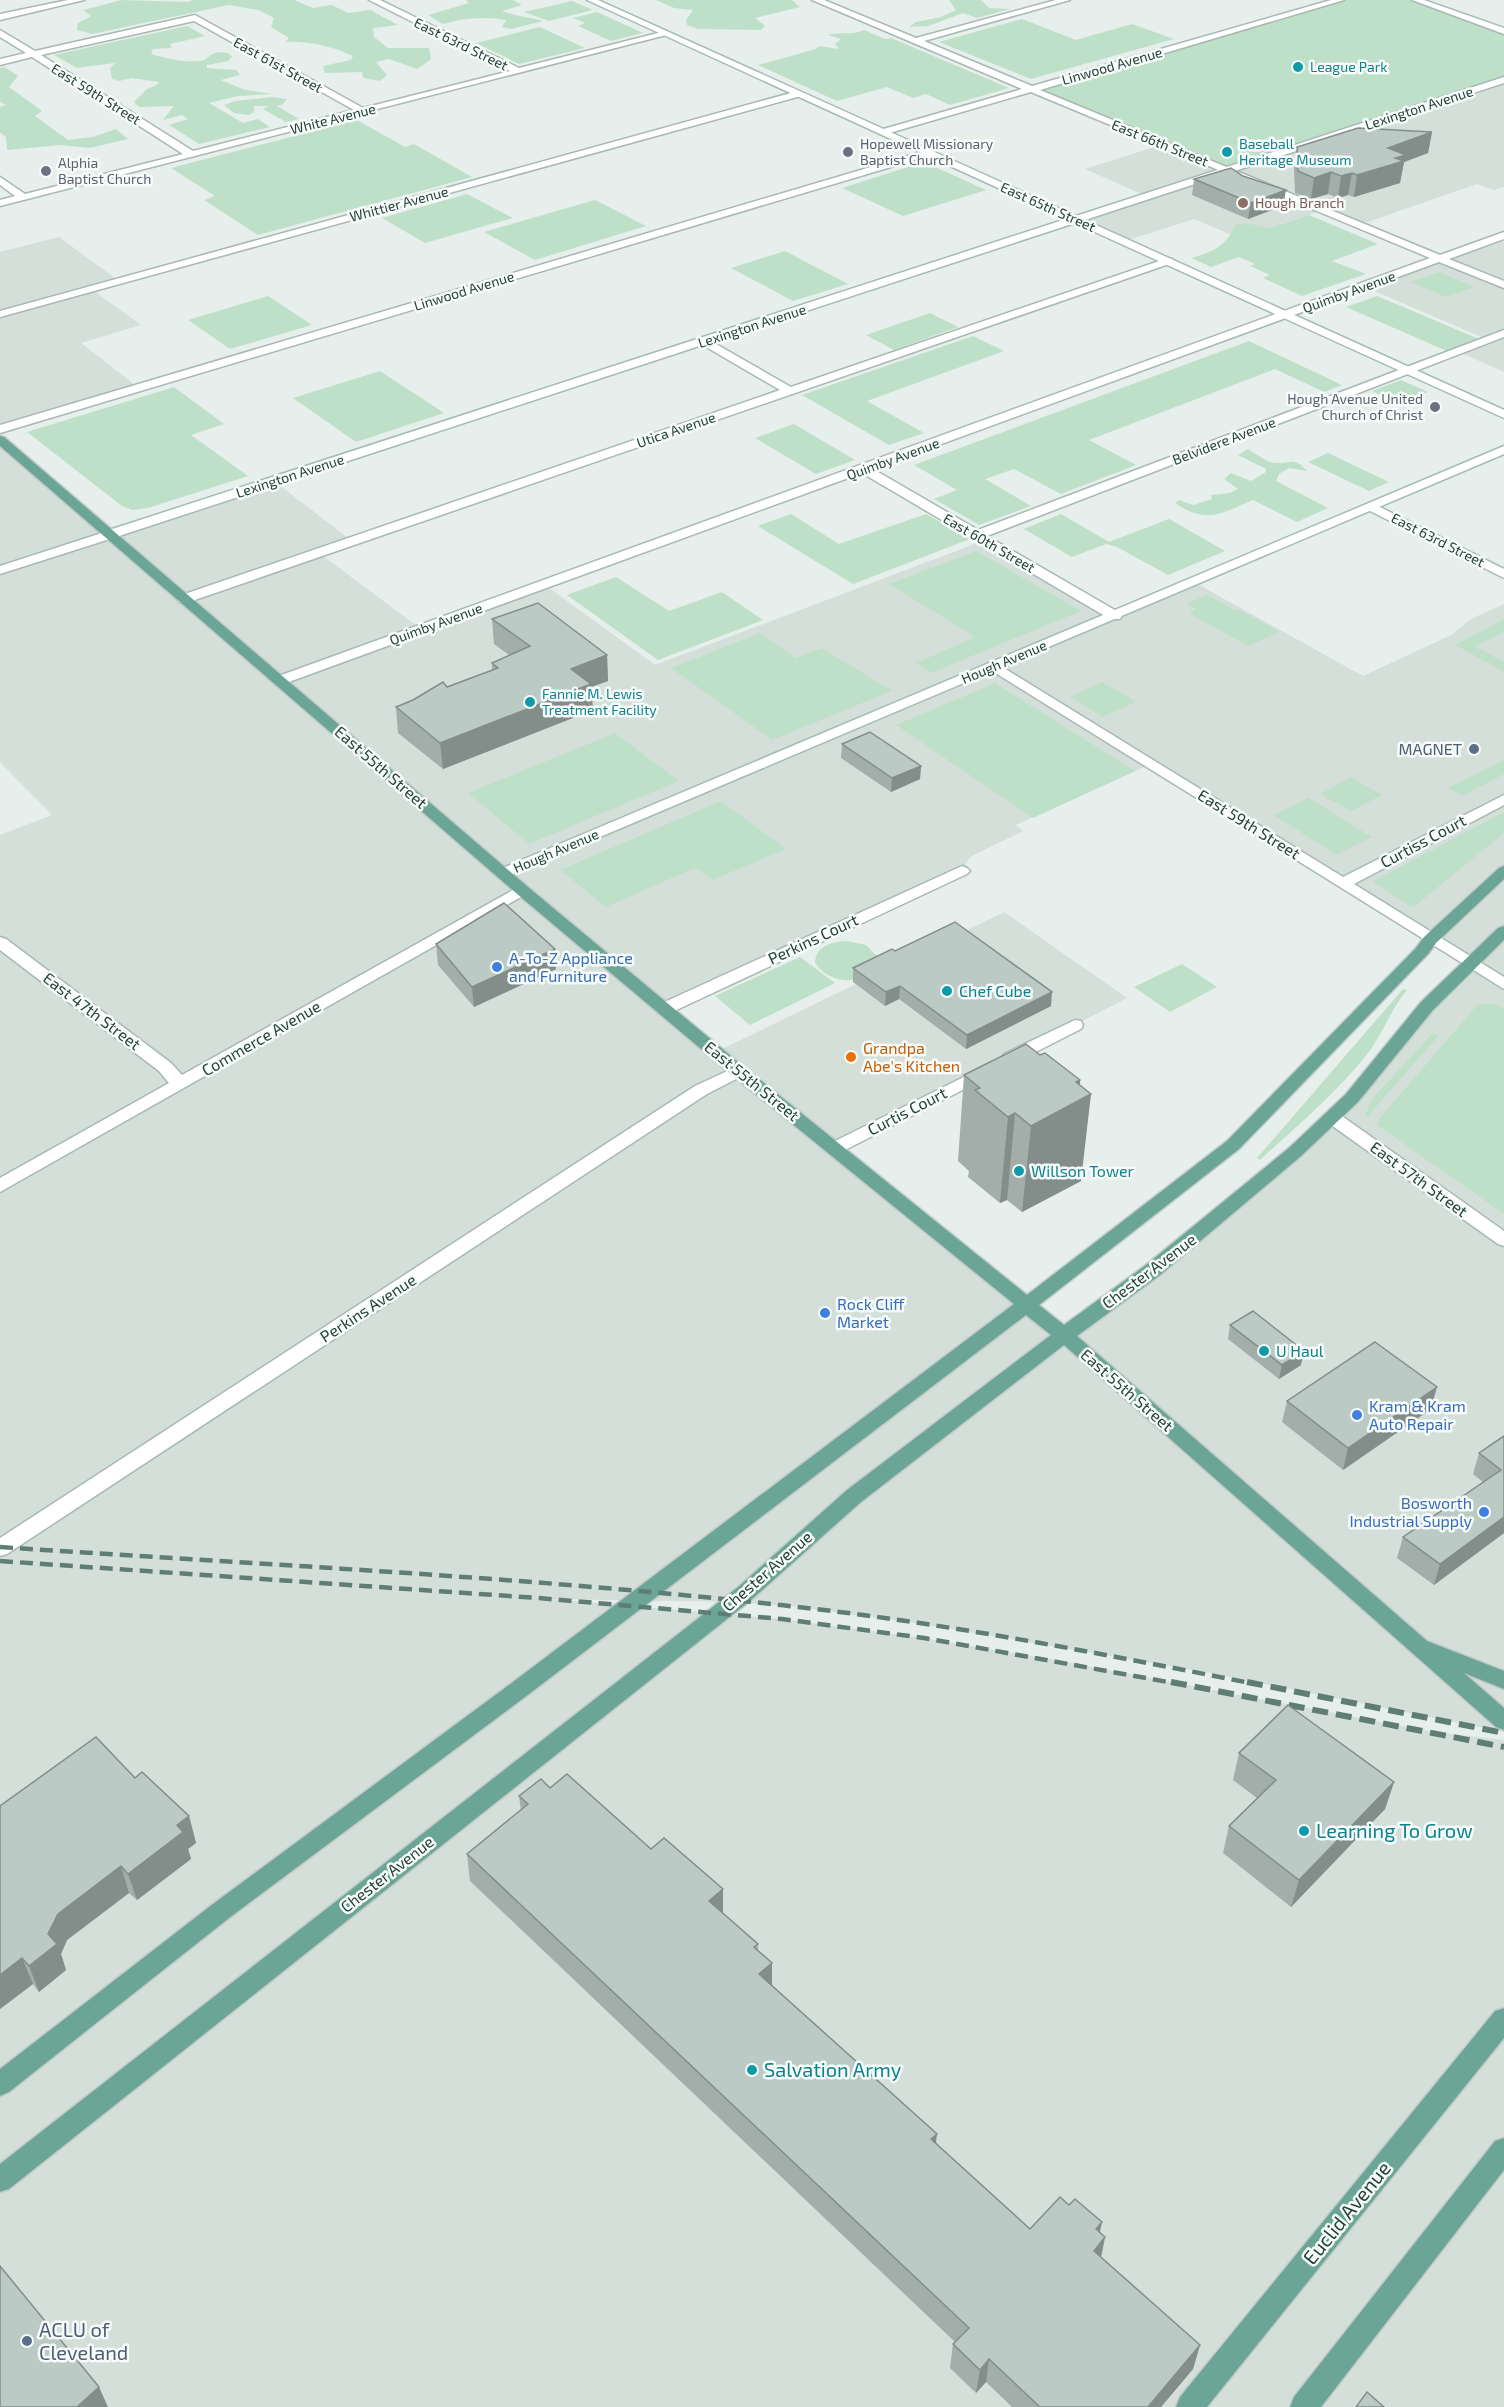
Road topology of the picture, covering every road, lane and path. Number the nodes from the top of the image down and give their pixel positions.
1 (80, 0) edge
2 (373, 0) edge
3 (591, 0) edge
4 (816, 0) edge
5 (1066, 0) edge
6 (1340, 0) edge
7 (1416, 0) edge
8 (0, 17) edge
9 (1504, 20) edge
10 (1487, 25) junction
11 (1504, 31) edge
12 (0, 33) edge
13 (666, 34) junction
14 (915, 41) junction
15 (33, 54) junction
16 (0, 62) edge
17 (517, 72) junction
18 (1504, 80) edge
19 (1032, 89) junction
20 (798, 94) junction
21 (362, 111) junction
22 (883, 132) junction
23 (928, 153) junction
24 (192, 155) junction
25 (1228, 171) junction
26 (0, 180) edge
27 (24, 197) junction
28 (0, 203) edge
29 (1077, 220) junction
30 (1504, 235) edge
31 (1440, 258) junction
32 (1168, 261) junction
33 (1504, 285) edge
34 (0, 314) edge
35 (1287, 314) junction
36 (1504, 333) edge
37 (705, 342) junction
38 (1409, 370) junction
39 (790, 391) junction
40 (1504, 414) edge
41 (0, 429) edge
42 (0, 440) edge
43 (1504, 450) edge
44 (864, 470) junction
45 (1372, 507) junction
46 (111, 534) junction
47 (977, 535) junction
48 (0, 570) edge
49 (1504, 574) edge
50 (184, 599) junction
51 (1115, 616) junction
52 (994, 666) junction
53 (281, 680) junction
54 (1504, 799) edge
55 (962, 871) dead end
56 (1504, 871) edge
57 (503, 873) junction
58 (1343, 883) junction
59 (522, 890) junction
60 (1504, 931) edge
61 (1430, 940) junction
62 (0, 942) edge
63 (1469, 964) junction
64 (1504, 984) edge
65 (664, 1009) junction
66 (1075, 1024) dead end
67 (738, 1071) junction
68 (180, 1084) junction
69 (1333, 1118) junction
70 (835, 1148) junction
71 (0, 1186) edge
72 (1504, 1240) edge
73 (1026, 1304) junction
74 (1064, 1335) junction
75 (0, 1548) edge
76 (1416, 1644) junction
77 (1504, 1680) edge
78 (1504, 1721) edge
79 (1504, 2019) edge
80 (0, 2084) edge
81 (1504, 2150) edge
82 (0, 2180) edge
83 (1190, 2407) edge
84 (1304, 2407) edge

1 - 8 street
2 - 17 street, East 63rd Street
3 - 13 street, East 65th Street
4 - 14 street, East 66th Street
5 - 14 street
6 - 19 street, Linwood Avenue
7 - 10 street
9 - 10 street
10 - 11 street
12 - 15 street, East 59th Street
13 - 17 street, White Avenue
13 - 20 street, East 65th Street
14 - 19 street, East 66th Street
15 - 16 street
15 - 21 street, East 61st Street
15 - 24 street, East 59th Street
17 - 21 street, White Avenue
18 - 25 street, Lexington Avenue
19 - 22 street, Linwood Avenue
19 - 25 street, East 66th Street
20 - 22 street, East 65th Street
20 - 34 street, Whittier Avenue
21 - 24 street, White Avenue
22 - 23 street, East 65th Street
23 - 29 street, East 65th Street
23 - 41 street, Linwood Avenue
24 - 27 street, White Avenue
25 - 29 street, Lexington Avenue
25 - 31 street, East 66th Street
26 - 27 street
27 - 28 street, White Avenue
29 - 32 street, East 65th Street
29 - 37 street, Lexington Avenue
30 - 31 street, Quimby Avenue
31 - 33 street, East 66th Street
31 - 35 street, Quimby Avenue
32 - 35 street, East 65th Street
32 - 39 street, Utica Avenue
35 - 38 street, East 65th Street
35 - 44 street, Quimby Avenue
36 - 38 street, Belvidere Avenue
37 - 39 street
37 - 46 street, Lexington Avenue
38 - 40 street, East 65th Street
38 - 47 street, Belvidere Avenue
39 - 50 street, Utica Avenue
42 - 46 main road, East 55th Street
43 - 45 street, Hough Avenue
44 - 47 street, East 60th Street
44 - 53 street, Quimby Avenue
45 - 49 street, East 63rd Street
45 - 51 street, Hough Avenue
46 - 48 street, Lexington Avenue
46 - 50 main road, East 55th Street
47 - 51 street, East 60th Street
50 - 53 main road, East 55th Street
51 - 52 street, Hough Avenue
52 - 57 street, Hough Avenue
52 - 58 street, East 59th Street
53 - 57 main road, East 55th Street
54 - 58 street, Curtiss Court
55 - 65 street, Perkins Court
56 - 61 main road
57 - 59 main road, East 55th Street
58 - 61 street, East 59th Street
59 - 65 main road, East 55th Street
59 - 68 street, Commerce Avenue
60 - 63 main road, Chester Avenue
61 - 63 street, East 59th Street
61 - 73 main road
62 - 68 street, East 47th Street
63 - 64 street, East 59th Street
63 - 69 main road, Chester Avenue
65 - 67 main road, East 55th Street
66 - 70 street, Curtis Court
67 - 70 main road, East 55th Street
67 - 75 street, Perkins Avenue
68 - 71 street, Commerce Avenue
69 - 72 street, East 57th Street
69 - 74 main road, Chester Avenue
70 - 73 main road, East 55th Street
73 - 74 main road, East 55th Street
73 - 80 main road
74 - 76 main road, East 55th Street
74 - 82 main road, Chester Avenue
76 - 77 main road
76 - 78 main road, East 55th Street
79 - 83 main road, Euclid Avenue
81 - 84 main road

